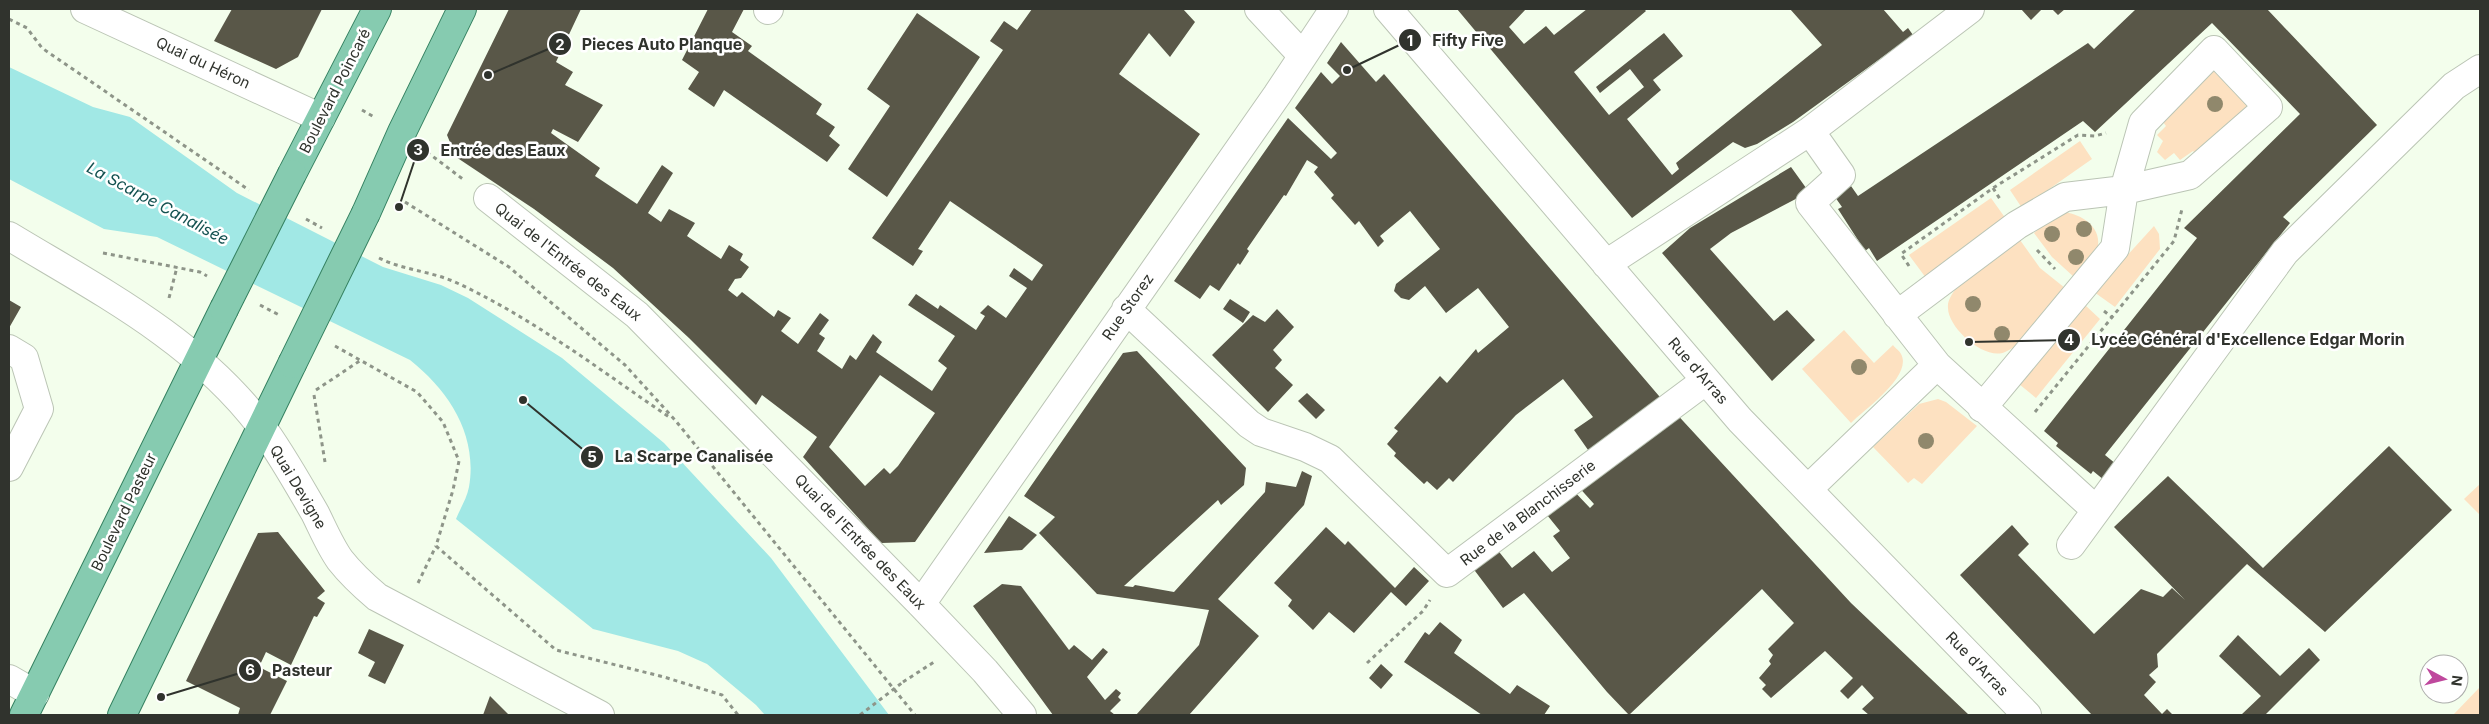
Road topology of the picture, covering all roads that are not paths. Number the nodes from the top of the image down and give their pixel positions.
1 (84, 9) edge
2 (377, 9) edge
3 (462, 9) edge
4 (1259, 9) edge
5 (1334, 9) edge
6 (1388, 9) edge
7 (1970, 9) edge
8 (1302, 54) junction
9 (2480, 69) edge
10 (321, 118) junction
11 (1810, 130) junction
12 (2124, 190) junction
13 (488, 198) dead end
14 (9, 236) edge
15 (1606, 264) junction
16 (224, 309) joint
17 (1126, 309) junction
18 (1897, 315) junction
19 (9, 350) edge
20 (199, 358) junction
21 (1937, 365) junction
22 (1705, 381) junction
23 (1982, 408) junction
24 (262, 428) junction
25 (9, 467) edge
26 (1808, 489) junction
27 (2096, 510) junction
28 (2070, 545) dead end
29 (921, 604) junction
30 (9, 679) edge
31 (30, 705) edge
32 (122, 715) edge
33 (600, 715) edge
34 (1022, 715) edge
35 (2027, 715) edge

1 - 10 street, Quai du Héron
2 - 10 main road, Boulevard Poincaré
3 - 24 main road, bridge
4 - 8 street
5 - 8 street, Rue Storez
6 - 15 street, Rue d'Arras
7 - 11 street
8 - 17 street, Rue Storez
9 - 27 street
10 - 16 main road, Boulevard Poincaré, bridge
11 - 15 street
11 - 18 street
12 - 12 street
12 - 18 street
12 - 23 street
13 - 29 street, Quai de l'Entrée des Eaux
14 - 20 street, Quai Devigne
15 - 22 street, Rue d'Arras
16 - 20 main road, Boulevard Pasteur
17 - 22 street, Rue de la Blanchisserie
17 - 29 street, Rue Storez
18 - 21 street
19 - 25 street
20 - 24 street, Quai Devigne
20 - 31 main road, Boulevard Pasteur
21 - 23 street
21 - 26 street
22 - 26 street, Rue d'Arras
23 - 27 street
24 - 32 main road
24 - 33 street, Quai Devigne
26 - 35 street, Rue d'Arras
27 - 28 street
29 - 34 street, Quai de l'Entrée des Eaux
30 - 31 street

